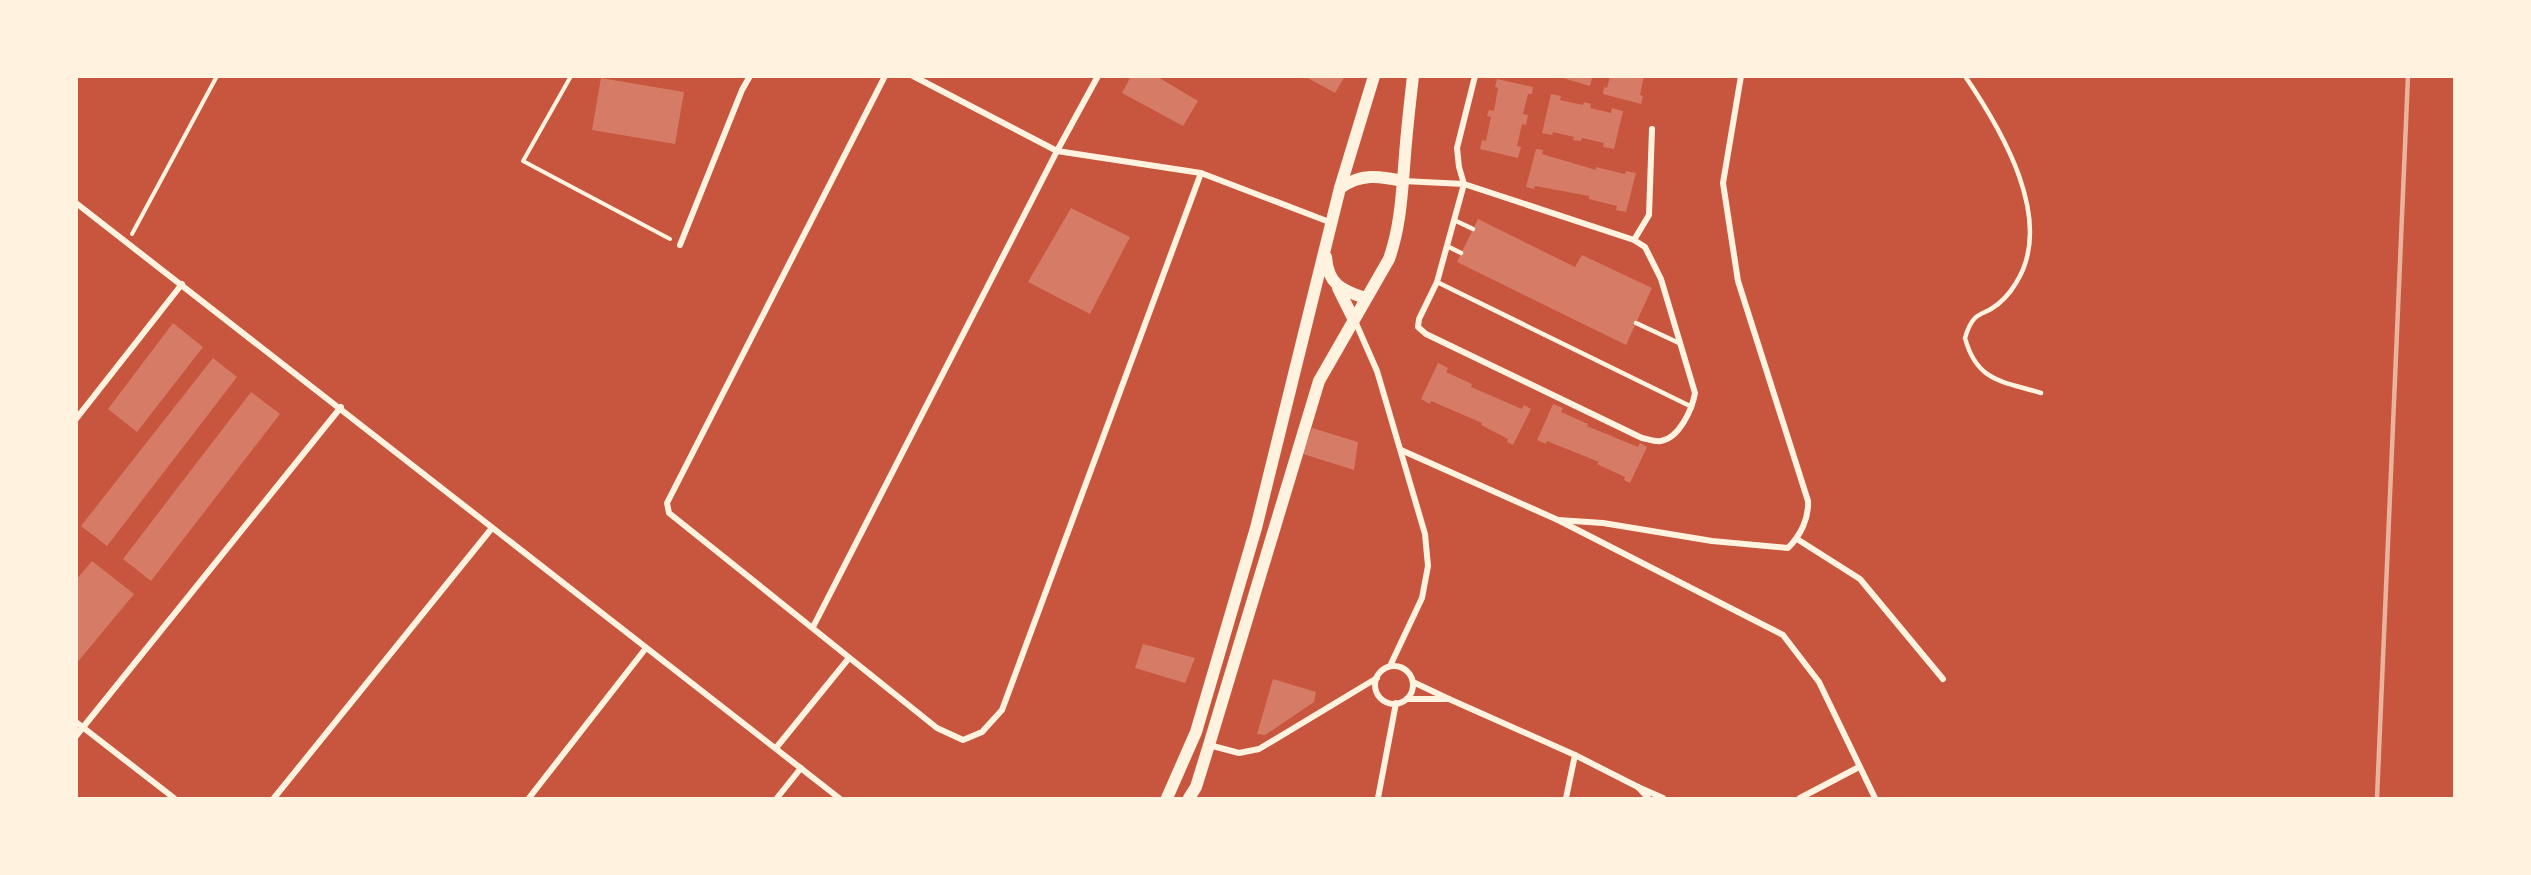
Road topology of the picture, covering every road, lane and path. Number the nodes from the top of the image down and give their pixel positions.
1 (217, 76) edge
2 (571, 76) edge
3 (750, 76) edge
4 (885, 76) edge
5 (913, 76) edge
6 (1098, 76) edge
7 (1374, 76) edge
8 (1413, 76) edge
9 (1474, 76) edge
10 (1741, 76) edge
11 (1965, 76) edge
12 (1652, 129) dead end
13 (1058, 151) junction
14 (1201, 173) junction
15 (1403, 181) junction
16 (1464, 184) junction
17 (1340, 188) junction
18 (76, 203) edge
19 (1454, 220) junction
20 (1332, 223) junction
21 (1473, 229) dead end
22 (1634, 240) junction
23 (127, 242) junction
24 (680, 245) joint
25 (1447, 246) junction
26 (1326, 247) junction
27 (1461, 253) dead end
28 (1437, 282) junction
29 (182, 284) junction
30 (1338, 288) junction
31 (1365, 298) junction
32 (1353, 318) junction
33 (1636, 322) dead end
34 (1679, 343) junction
35 (2041, 393) dead end
36 (1692, 407) junction
37 (341, 408) junction
38 (76, 418) edge
39 (1401, 450) junction
40 (1558, 520) junction
41 (492, 528) junction
42 (1797, 539) junction
43 (813, 627) junction
44 (646, 648) junction
45 (849, 658) junction
46 (1390, 666) junction
47 (1377, 678) junction
48 (1943, 679) dead end
49 (1413, 682) junction
50 (1407, 699) junction
51 (1449, 699) junction
52 (1396, 703) junction
53 (76, 722) edge
54 (83, 728) junction
55 (76, 736) edge
56 (1209, 745) junction
57 (776, 748) junction
58 (1575, 755) junction
59 (1859, 767) junction
60 (801, 768) junction
61 (1638, 787) junction
62 (1193, 794) edge
63 (174, 798) edge
64 (274, 798) edge
65 (529, 798) edge
66 (777, 798) edge
67 (839, 798) edge
68 (1167, 798) edge
69 (1378, 798) edge
70 (1566, 798) edge
71 (1648, 798) edge
72 (1663, 798) edge
73 (1800, 798) edge
74 (1875, 798) edge

1 - 23 path
2 - 24 path
3 - 24 street
4 - 43 street
5 - 13 street
6 - 13 street
7 - 17 main road
8 - 15 main road
9 - 16 street
10 - 42 street
11 - 35 lane
12 - 22 street
13 - 14 street
13 - 43 street
14 - 20 street
14 - 45 street
15 - 16 street
15 - 17 main road
15 - 31 main road
16 - 19 street
16 - 22 street
17 - 20 main road
18 - 23 street
19 - 21 lane
19 - 25 street
20 - 26 main road
22 - 34 street
23 - 29 street
25 - 27 lane
25 - 28 street
26 - 30 main road
26 - 68 main road
28 - 36 lane
28 - 36 street
29 - 37 street
29 - 38 street
30 - 31 main road
30 - 32 main road
31 - 32 main road
32 - 39 street
32 - 56 main road
33 - 34 lane
34 - 36 street
37 - 41 street
37 - 54 street
39 - 40 street
39 - 46 street
40 - 42 street
40 - 59 street
41 - 44 street
41 - 64 street
42 - 48 street
43 - 45 street
44 - 57 street
44 - 65 street
45 - 57 street
46 - 47 street
46 - 49 street
47 - 52 street
47 - 56 street
49 - 50 street
49 - 51 street
50 - 51 street
50 - 52 street
51 - 58 street
52 - 69 street
53 - 54 street
54 - 55 street
54 - 63 street
56 - 62 main road
57 - 60 street
58 - 61 street
58 - 70 street
59 - 73 street
59 - 74 street
60 - 66 street
60 - 67 street
61 - 71 street
61 - 72 street

